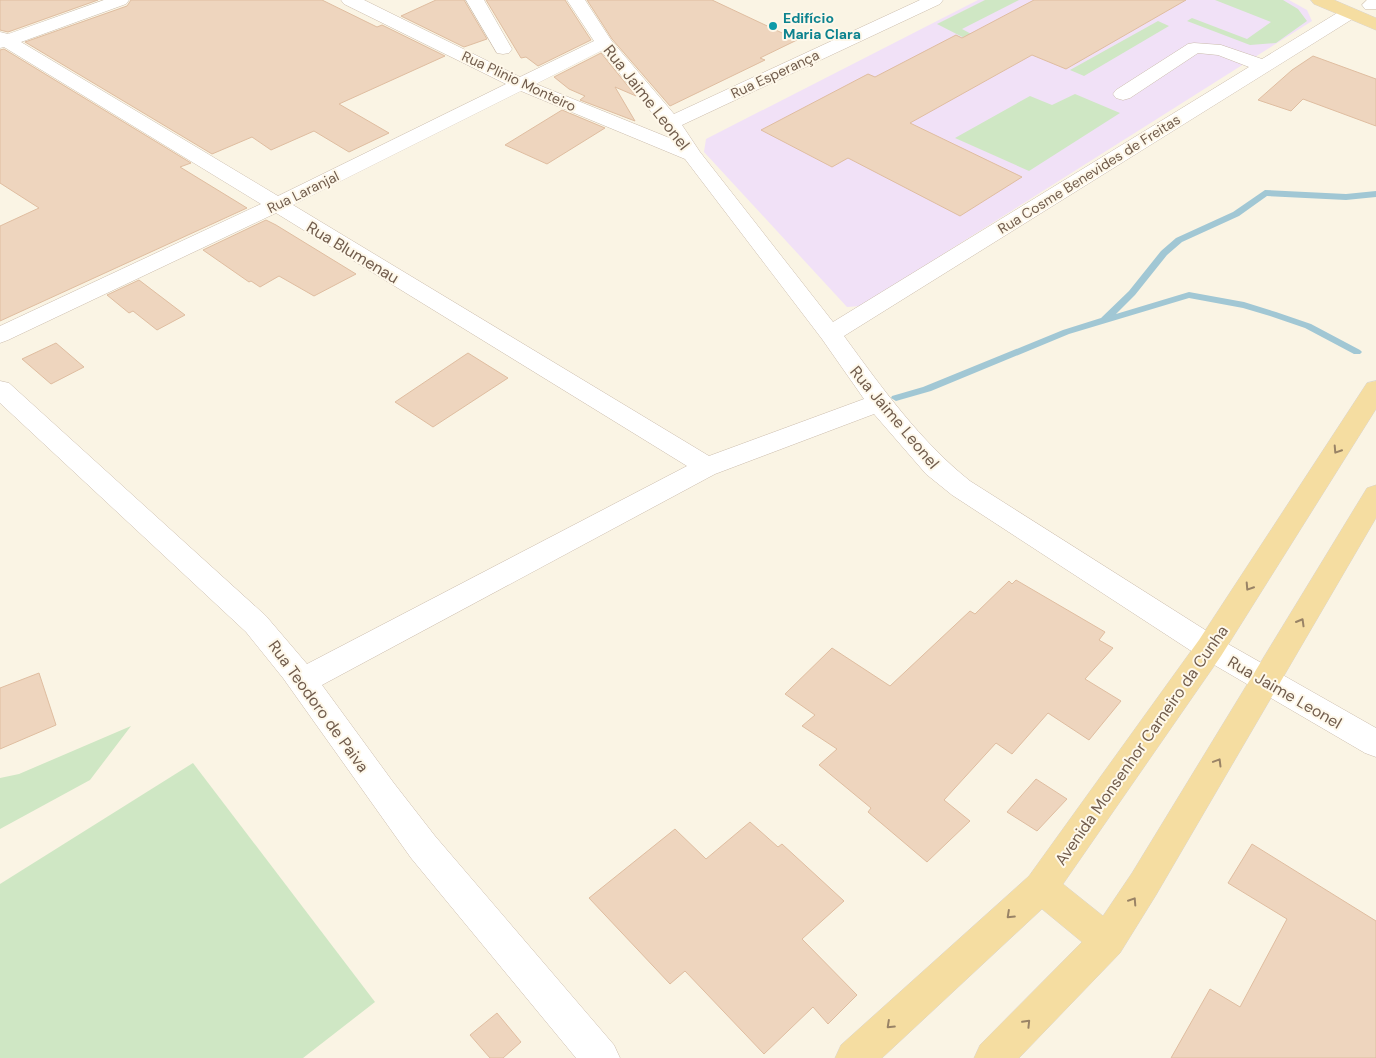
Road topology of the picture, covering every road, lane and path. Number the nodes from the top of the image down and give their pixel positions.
1 (120, 0) edge
2 (350, 0) edge
3 (475, 0) edge
4 (576, 0) edge
5 (934, 0) edge
6 (1320, 0) edge
7 (1366, 6) edge
8 (1376, 25) edge
9 (2, 40) edge
10 (604, 43) junction
11 (503, 49) dead end
12 (1263, 66) junction
13 (520, 84) junction
14 (1123, 94) dead end
15 (671, 123) junction
16 (692, 155) junction
17 (276, 205) junction
18 (830, 334) junction
19 (0, 335) edge
20 (0, 389) edge
21 (1370, 399) edge
22 (880, 403) junction
23 (706, 467) junction
24 (1376, 495) edge
25 (1210, 648) junction
26 (302, 681) junction
27 (1266, 681) junction
28 (1376, 744) edge
29 (1041, 887) junction
30 (1107, 940) junction
31 (601, 1058) edge
32 (854, 1058) edge
33 (993, 1058) edge

1 - 9 street
2 - 13 street, Rua Plinio Monteiro
3 - 11 street
4 - 10 street, Rua Jaime Leonel
5 - 15 street, Rua Esperança
6 - 7 main road
7 - 8 main road
7 - 12 street, Rua Cosme Benevides de Freitas
9 - 17 street, Rua Blumenau
10 - 13 street, Rua Laranjal
10 - 15 street, Rua Jaime Leonel
12 - 14 street
12 - 18 street, Rua Cosme Benevides de Freitas
13 - 16 street, Rua Plinio Monteiro
13 - 17 street, Rua Laranjal
15 - 16 street, Rua Jaime Leonel
16 - 18 street, Rua Jaime Leonel
17 - 19 street, Rua Laranjal
17 - 23 street, Rua Blumenau
18 - 22 street, Rua Jaime Leonel
20 - 26 street, Rua Teodoro de Paiva
21 -> 25 main road, Avenida Monsenhor Carneiro da Cunha
22 - 23 street
22 - 25 street, Rua Jaime Leonel
23 - 26 street
27 -> 24 main road
25 - 27 street, Rua Jaime Leonel
25 - 29 main road, Avenida Monsenhor Carneiro da Cunha
26 - 31 street, Rua Teodoro de Paiva
27 - 28 street, Rua Jaime Leonel
30 -> 27 main road
29 - 30 main road
29 -> 32 main road, Avenida Monsenhor Carneiro da Cunha
33 -> 30 main road

